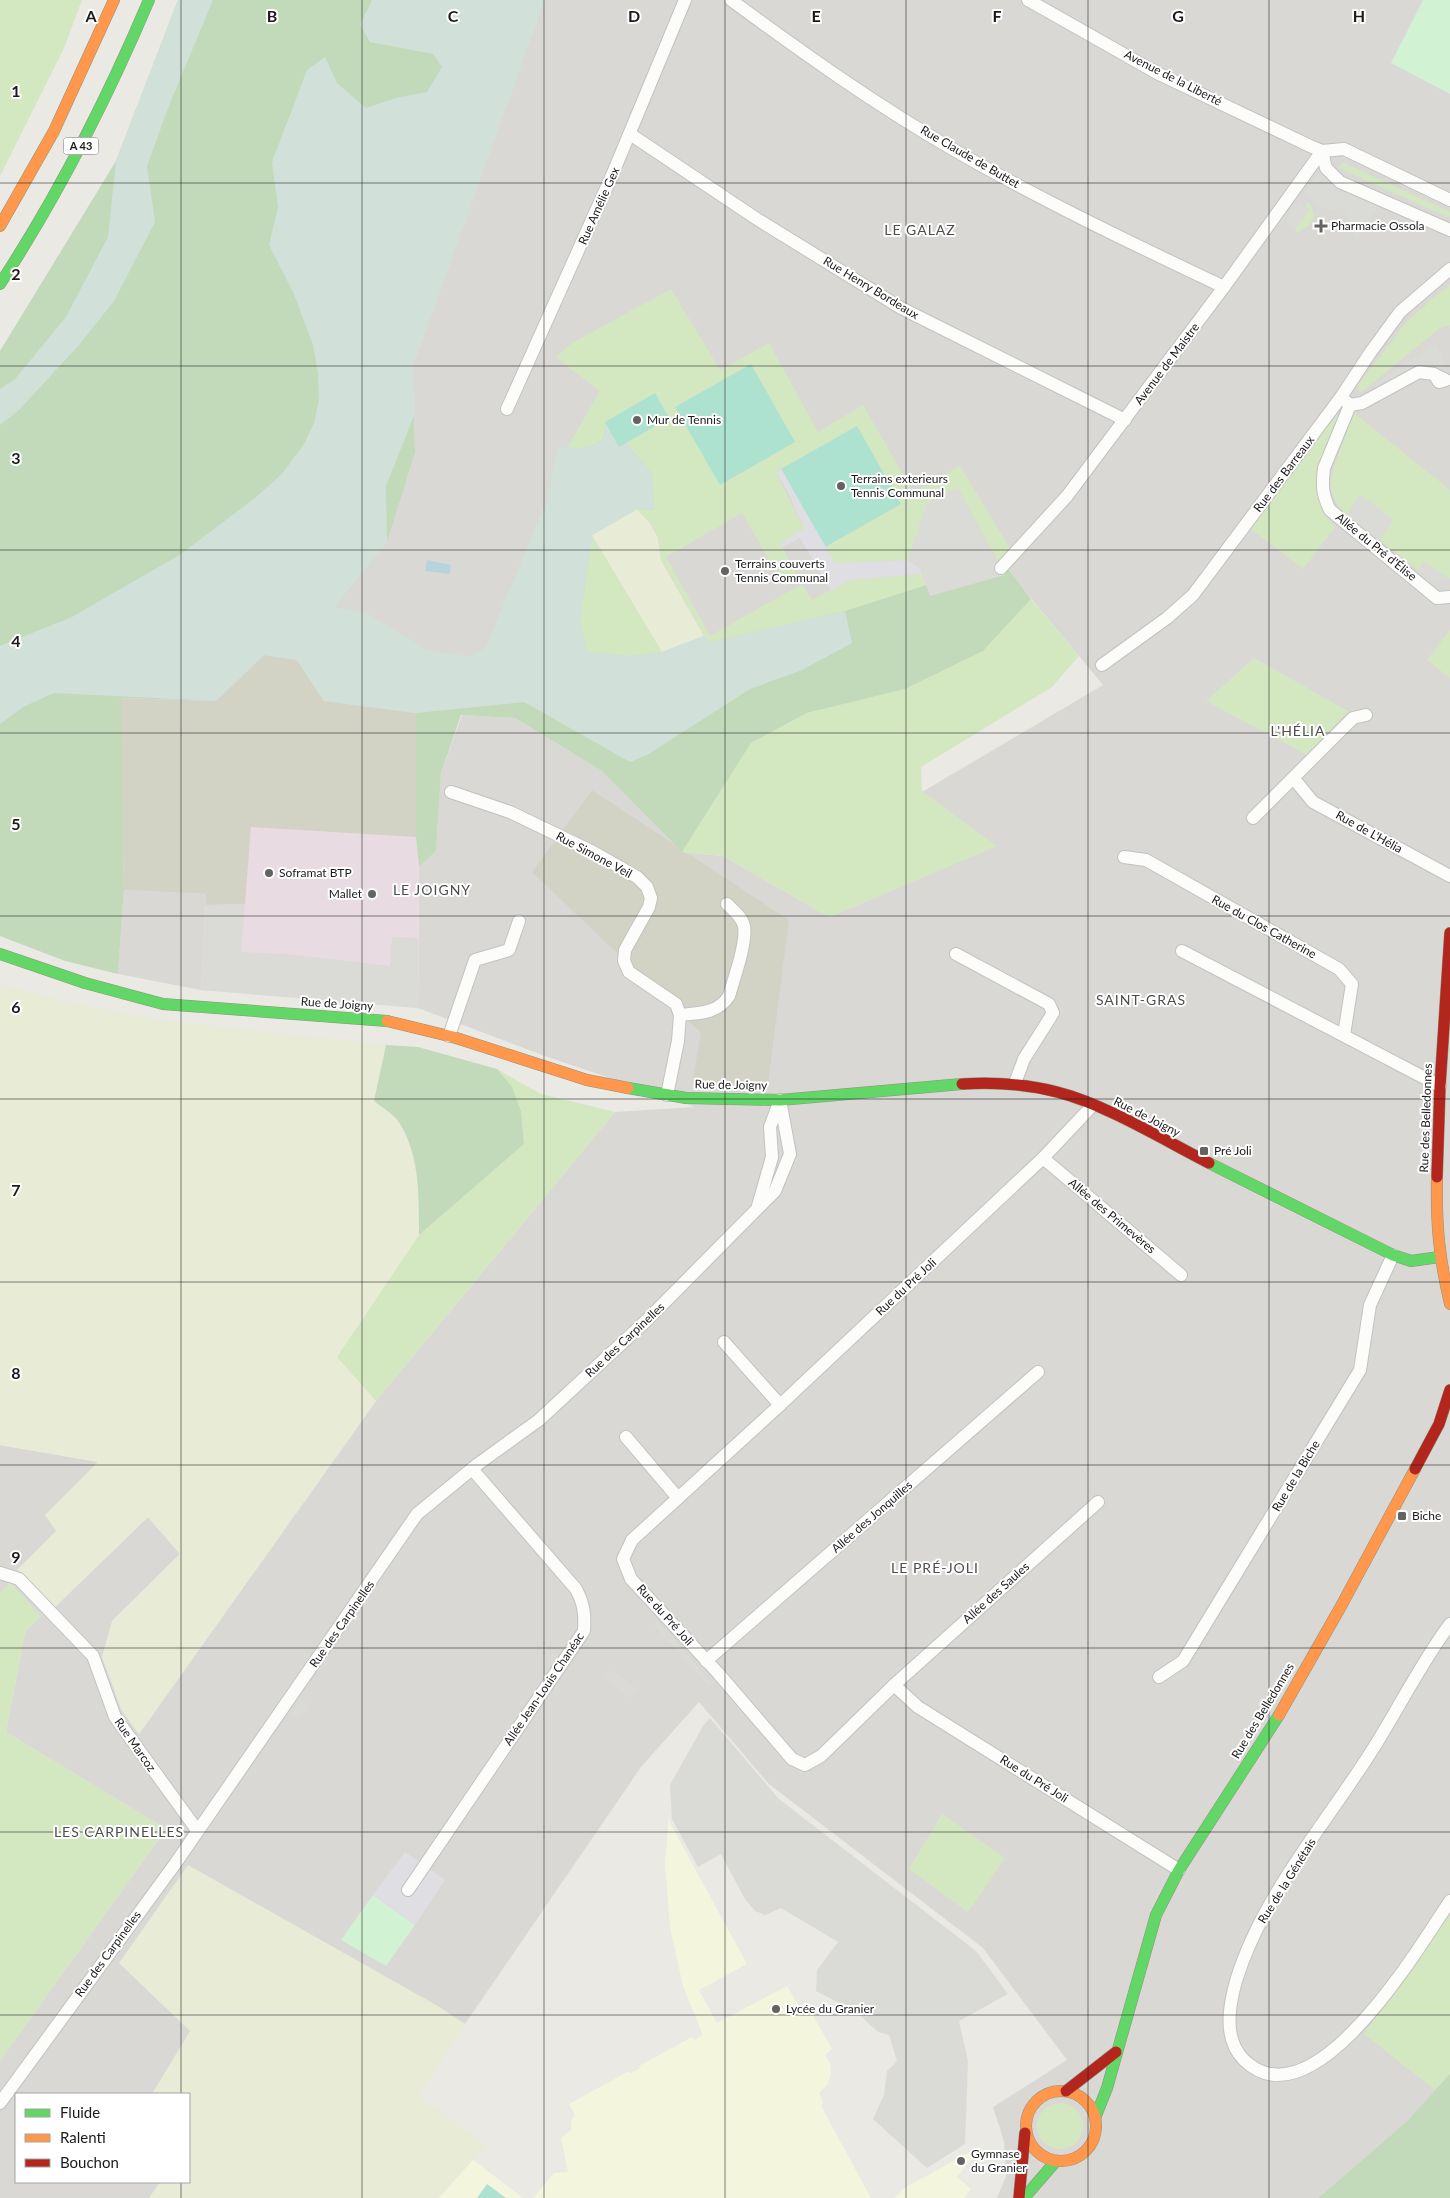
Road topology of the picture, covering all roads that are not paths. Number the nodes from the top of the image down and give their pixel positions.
1 (114, 0) edge
2 (149, 0) edge
3 (686, 0) edge
4 (731, 0) edge
5 (1028, 0) edge
6 (630, 134) junction
7 (1322, 151) junction
8 (1450, 200) edge
9 (0, 226) edge
10 (1450, 230) edge
11 (1450, 269) edge
12 (0, 284) edge
13 (1224, 287) junction
14 (1434, 374) dead end
15 (1346, 401) junction
16 (508, 409) dead end
17 (1125, 420) junction
18 (1002, 568) dead end
19 (1450, 598) edge
20 (1102, 665) dead end
21 (1366, 715) dead end
22 (1294, 780) junction
23 (451, 792) dead end
24 (1253, 818) dead end
25 (1124, 857) dead end
26 (1450, 876) edge
27 (727, 904) dead end
28 (519, 921) dead end
29 (1450, 933) edge
30 (1182, 951) dead end
31 (0, 954) edge
32 (956, 954) dead end
33 (680, 1015) junction
34 (1344, 1035) junction
35 (449, 1036) junction
36 (1015, 1084) junction
37 (1440, 1086) junction
38 (667, 1095) junction
39 (780, 1100) junction
40 (1093, 1105) junction
41 (1043, 1158) junction
42 (756, 1210) junction
43 (1393, 1255) junction
44 (1439, 1256) junction
45 (1181, 1275) dead end
46 (1450, 1304) edge
47 (724, 1342) dead end
48 (1038, 1372) dead end
49 (1450, 1390) edge
50 (780, 1405) junction
51 (626, 1437) dead end
52 (472, 1469) junction
53 (678, 1498) junction
54 (1098, 1502) dead end
55 (0, 1573) edge
56 (1450, 1624) edge
57 (706, 1661) junction
58 (1159, 1676) dead end
59 (894, 1685) junction
60 (196, 1830) junction
61 (1179, 1870) junction
62 (408, 1890) dead end
63 (1450, 1901) edge
64 (1116, 2052) junction
65 (1066, 2091) junction
66 (0, 2103) edge
67 (1095, 2118) junction
68 (1025, 2130) junction
69 (1056, 2161) junction
70 (1019, 2198) edge
71 (1024, 2198) edge

1 - 9 main road, A 43
2 - 12 main road, A 43
3 - 6 street, Rue Amélie Gex
4 - 13 street, Rue Claude de Buttet
5 - 7 street, Avenue de la Liberté
6 - 16 street, Rue Amélie Gex
6 - 17 street, Rue Henry Bordeaux
7 - 8 street, Avenue de la Liberté
7 - 10 street
7 - 13 street, Avenue de Maistre
11 - 15 street, Rue des Barreaux
13 - 17 street, Avenue de Maistre
14 - 15 street
15 - 19 street, Allée du Pré d'Élise
15 - 20 street, Rue des Barreaux
17 - 18 street, Avenue de Maistre
21 - 22 street
22 - 24 street
22 - 26 street, Rue de L'Hélia
23 - 33 street, Rue Simone Veil
25 - 34 street, Rue du Clos Catherine
27 - 33 street
28 - 35 street
29 - 37 main road, Rue des Belledonnes
30 - 34 street
31 - 35 main road, Rue de Joigny
32 - 36 street
33 - 38 street
34 - 37 street
35 - 38 main road, Rue de Joigny
36 - 39 main road, Rue de Joigny
36 - 40 main road, Rue de Joigny
37 - 44 main road, Rue des Belledonnes
38 - 39 main road, Rue de Joigny
39 - 42 street, Rue des Carpinelles
39 - 42 street, Rue des Carpinelles
40 - 41 street, Rue du Pré Joli
40 - 43 main road, Rue de Joigny
41 - 45 street, Allée des Primevères
41 - 50 street, Rue du Pré Joli
42 - 52 street, Rue des Carpinelles
43 - 44 main road, Rue de Joigny
43 - 58 street, Rue de la Biche
44 - 46 main road, Rue des Belledonnes
47 - 50 street
48 - 57 street, Allée des Jonquilles
49 - 61 main road, Rue des Belledonnes
50 - 53 street, Rue du Pré Joli
51 - 53 street
52 - 60 street, Rue des Carpinelles
52 - 62 street, Allée Jean-Louis Chanéac
53 - 57 street, Rue du Pré Joli
54 - 59 street, Allée des Saules
55 - 60 street, Rue Marcoz
56 - 63 street, Rue de la Génétais
57 - 59 street, Rue du Pré Joli
59 - 61 street, Rue du Pré Joli
60 - 66 street, Rue des Carpinelles
61 - 64 main road, Rue des Belledonnes
64 - 65 main road
64 - 67 main road, Rue des Belledonnes
65 - 67 main road
65 - 68 main road
67 - 69 main road
68 - 69 main road
68 - 70 main road
69 - 71 main road

